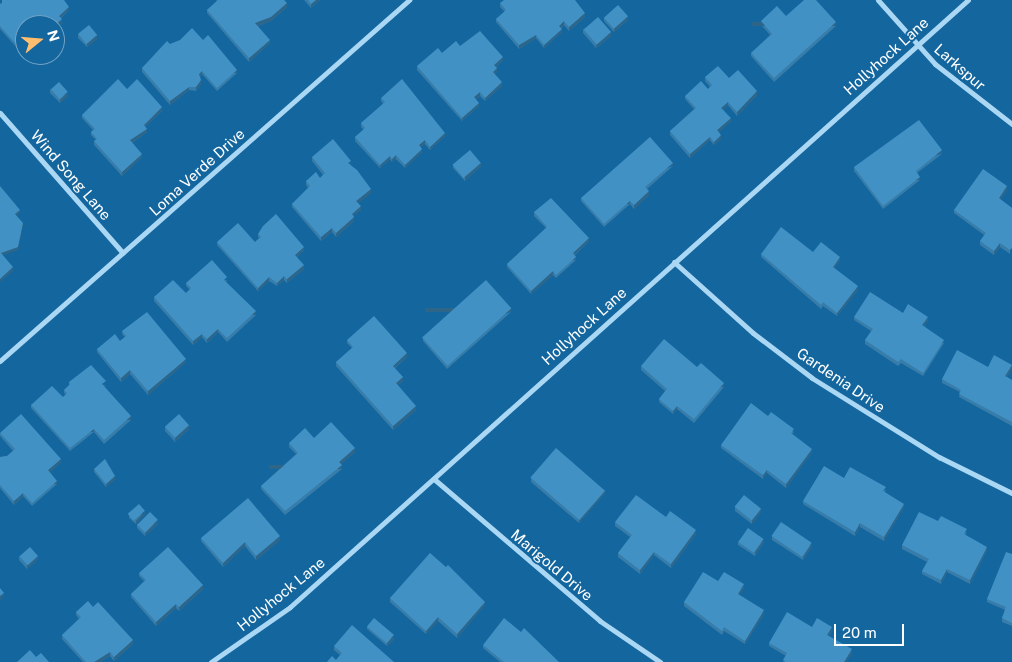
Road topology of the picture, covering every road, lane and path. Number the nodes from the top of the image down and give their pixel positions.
1 (409, 0) edge
2 (878, 0) edge
3 (968, 0) edge
4 (918, 45) junction
5 (0, 114) edge
6 (1012, 124) edge
7 (123, 253) junction
8 (674, 262) junction
9 (0, 361) edge
10 (434, 479) junction
11 (1012, 493) edge
12 (211, 662) edge
13 (660, 662) edge

1 - 7 street, Loma Verde Drive
2 - 4 street, Larkspur
3 - 4 street, Hollyhock Lane
4 - 6 street, Larkspur
4 - 8 street, Hollyhock Lane
5 - 7 street, Wind Song Lane
7 - 9 street, Loma Verde Drive
8 - 10 street, Hollyhock Lane
8 - 11 street, Gardenia Drive
10 - 12 street, Hollyhock Lane
10 - 13 street, Marigold Drive

